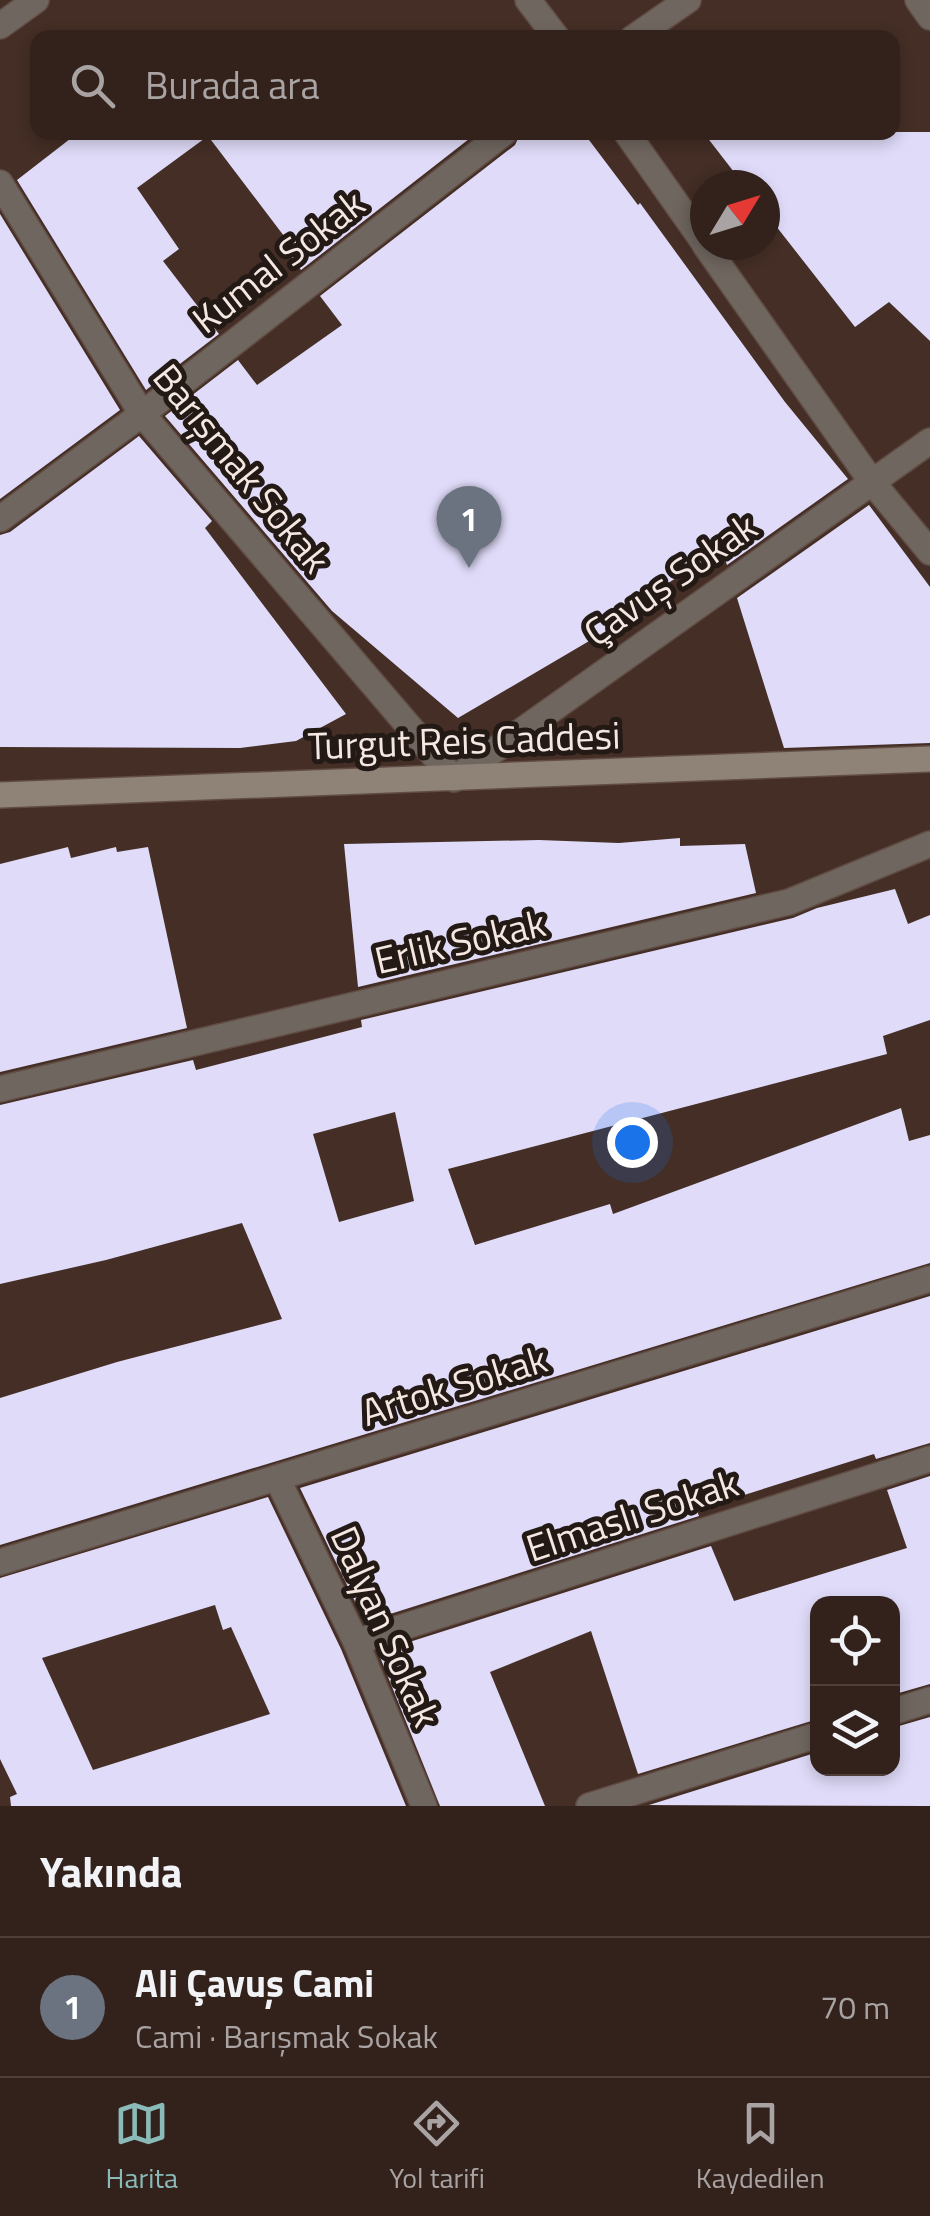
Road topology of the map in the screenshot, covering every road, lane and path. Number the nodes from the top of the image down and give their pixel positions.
1 (36, 0) edge
2 (528, 0) edge
3 (688, 0) edge
4 (918, 0) edge
5 (930, 17) edge
6 (0, 26) edge
7 (551, 30) edge
8 (645, 30) edge
9 (495, 140) edge
10 (632, 140) edge
11 (0, 184) edge
12 (690, 224) edge
13 (716, 260) edge
14 (142, 414) junction
15 (930, 440) edge
16 (872, 482) junction
17 (0, 519) edge
18 (930, 552) edge
19 (930, 759) edge
20 (454, 778) junction
21 (0, 795) edge
22 (930, 844) edge
23 (0, 1089) edge
24 (930, 1279) edge
25 (930, 1460) edge
26 (277, 1478) junction
27 (0, 1562) edge
28 (356, 1642) junction
29 (930, 1700) edge
30 (900, 1709) edge
31 (810, 1737) edge
32 (424, 1806) edge
33 (588, 1806) edge

1 - 6 street
2 - 7 street
3 - 8 street
4 - 5 street
9 - 14 street, Kumal Sokak
10 - 12 street
11 - 14 street, Barışmak Sokak
13 - 16 street
14 - 17 street, Kumal Sokak
14 - 20 street, Barışmak Sokak
15 - 16 street, Çavuş Sokak
16 - 18 street
16 - 20 street, Çavuş Sokak
19 - 20 main road, Turgut Reis Caddesi
20 - 21 main road, Turgut Reis Caddesi
22 - 23 street, Erlik Sokak
24 - 26 street, Artok Sokak
25 - 28 street, Elmaslı Sokak
26 - 27 street, Artok Sokak
26 - 28 street, Dalyan Sokak
28 - 32 street, Dalyan Sokak
29 - 30 street
31 - 33 street

